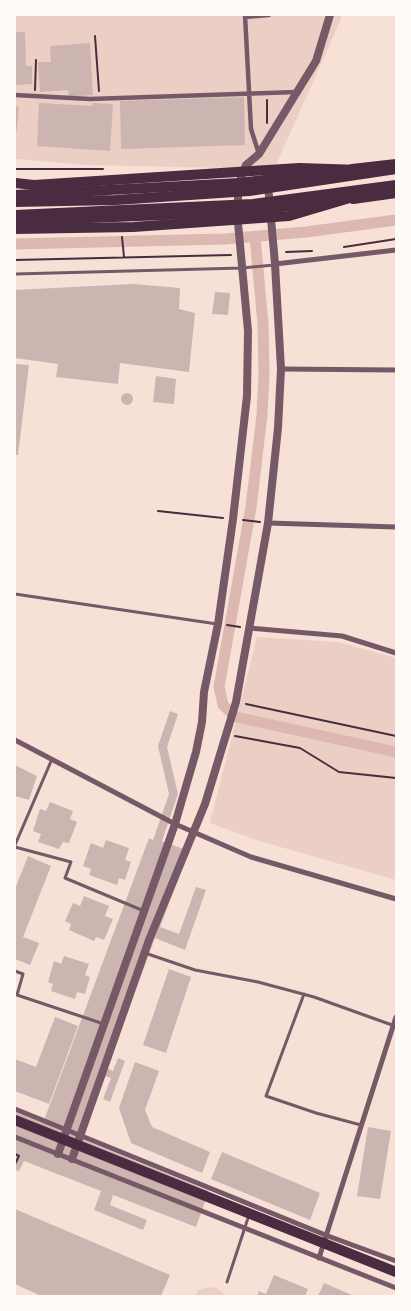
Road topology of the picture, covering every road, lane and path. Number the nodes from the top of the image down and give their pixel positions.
1 (269, 15) edge
2 (330, 15) edge
3 (245, 16) edge
4 (95, 36) dead end
5 (36, 60) dead end
6 (297, 92) junction
7 (266, 93) junction
8 (248, 94) junction
9 (15, 95) edge
10 (35, 96) junction
11 (99, 99) junction
12 (268, 123) dead end
13 (259, 154) junction
14 (396, 164) edge
15 (391, 170) edge
16 (267, 181) junction
17 (15, 183) edge
18 (239, 183) junction
19 (394, 188) edge
20 (15, 195) edge
21 (15, 202) edge
22 (272, 209) junction
23 (236, 212) junction
24 (15, 215) edge
25 (15, 221) edge
26 (15, 229) edge
27 (121, 233) dead end
28 (396, 239) edge
29 (341, 248) dead end
30 (396, 250) edge
31 (313, 251) dead end
32 (286, 252) dead end
33 (231, 255) dead end
34 (124, 257) junction
35 (15, 260) edge
36 (275, 262) junction
37 (242, 265) junction
38 (15, 274) edge
39 (281, 369) junction
40 (396, 370) edge
41 (158, 510) dead end
42 (233, 520) junction
43 (268, 523) junction
44 (396, 527) edge
45 (15, 594) edge
46 (218, 624) junction
47 (249, 628) junction
48 (396, 653) edge
49 (235, 705) junction
50 (228, 732) junction
51 (396, 736) edge
52 (15, 740) edge
53 (52, 760) junction
54 (396, 778) edge
55 (175, 824) junction
56 (194, 832) junction
57 (15, 846) edge
58 (396, 899) edge
59 (144, 911) junction
60 (144, 952) junction
61 (15, 971) edge
62 (304, 994) junction
63 (396, 1017) edge
64 (105, 1024) junction
65 (392, 1025) junction
66 (15, 1109) edge
67 (15, 1120) edge
68 (362, 1125) junction
69 (67, 1129) junction
70 (80, 1135) junction
71 (15, 1137) edge
72 (64, 1140) junction
73 (77, 1145) junction
74 (15, 1154) edge
75 (58, 1154) junction
76 (72, 1159) junction
77 (15, 1164) edge
78 (249, 1215) junction
79 (244, 1228) junction
80 (326, 1240) junction
81 (319, 1258) junction
82 (396, 1261) edge
83 (396, 1272) edge
84 (227, 1282) dead end
85 (396, 1288) edge

1 - 3 street
2 - 6 street
3 - 8 street
4 - 11 path
5 - 10 path
6 - 7 street
6 - 13 street
7 - 8 street
7 - 12 path
8 - 11 street
8 - 13 street
9 - 10 street
10 - 11 street
13 - 16 street
13 - 18 street
14 - 16 main road
15 - 17 main road
15 - 21 main road
16 - 18 main road
16 - 22 street
18 - 20 main road
18 - 23 street
19 - 22 main road
19 - 24 main road
19 - 26 main road
22 - 23 main road
22 - 36 street
23 - 25 main road
23 - 37 street
27 - 34 path
28 - 29 path
30 - 36 street
31 - 32 path
33 - 34 path
34 - 35 path
36 - 37 lane
36 - 39 street
37 - 38 lane
37 - 42 street
39 - 40 street
39 - 43 street
41 - 42 path
42 - 43 path
42 - 46 street
43 - 44 street
43 - 47 street
45 - 46 lane
46 - 47 path
46 - 55 street
47 - 48 street
47 - 49 street
49 - 50 street
49 - 51 path
50 - 54 path
50 - 56 street
52 - 53 street
53 - 55 street
53 - 57 lane
55 - 56 street
55 - 59 street
56 - 58 street
56 - 60 street
57 - 59 lane
59 - 64 street
60 - 62 lane
60 - 70 street
61 - 64 lane
62 - 65 lane
62 - 68 lane
63 - 65 street
64 - 69 street
65 - 68 street
66 - 69 street
67 - 72 main road
68 - 80 street
69 - 70 street
69 - 72 street
70 - 73 street
70 - 80 street
71 - 75 street
72 - 73 main road
72 - 75 street
73 - 76 street
73 - 78 main road
74 - 77 path
75 - 76 street
76 - 79 street
78 - 79 lane
78 - 80 main road
79 - 81 street
79 - 84 lane
80 - 81 street
80 - 82 street
80 - 83 main road
81 - 85 street

